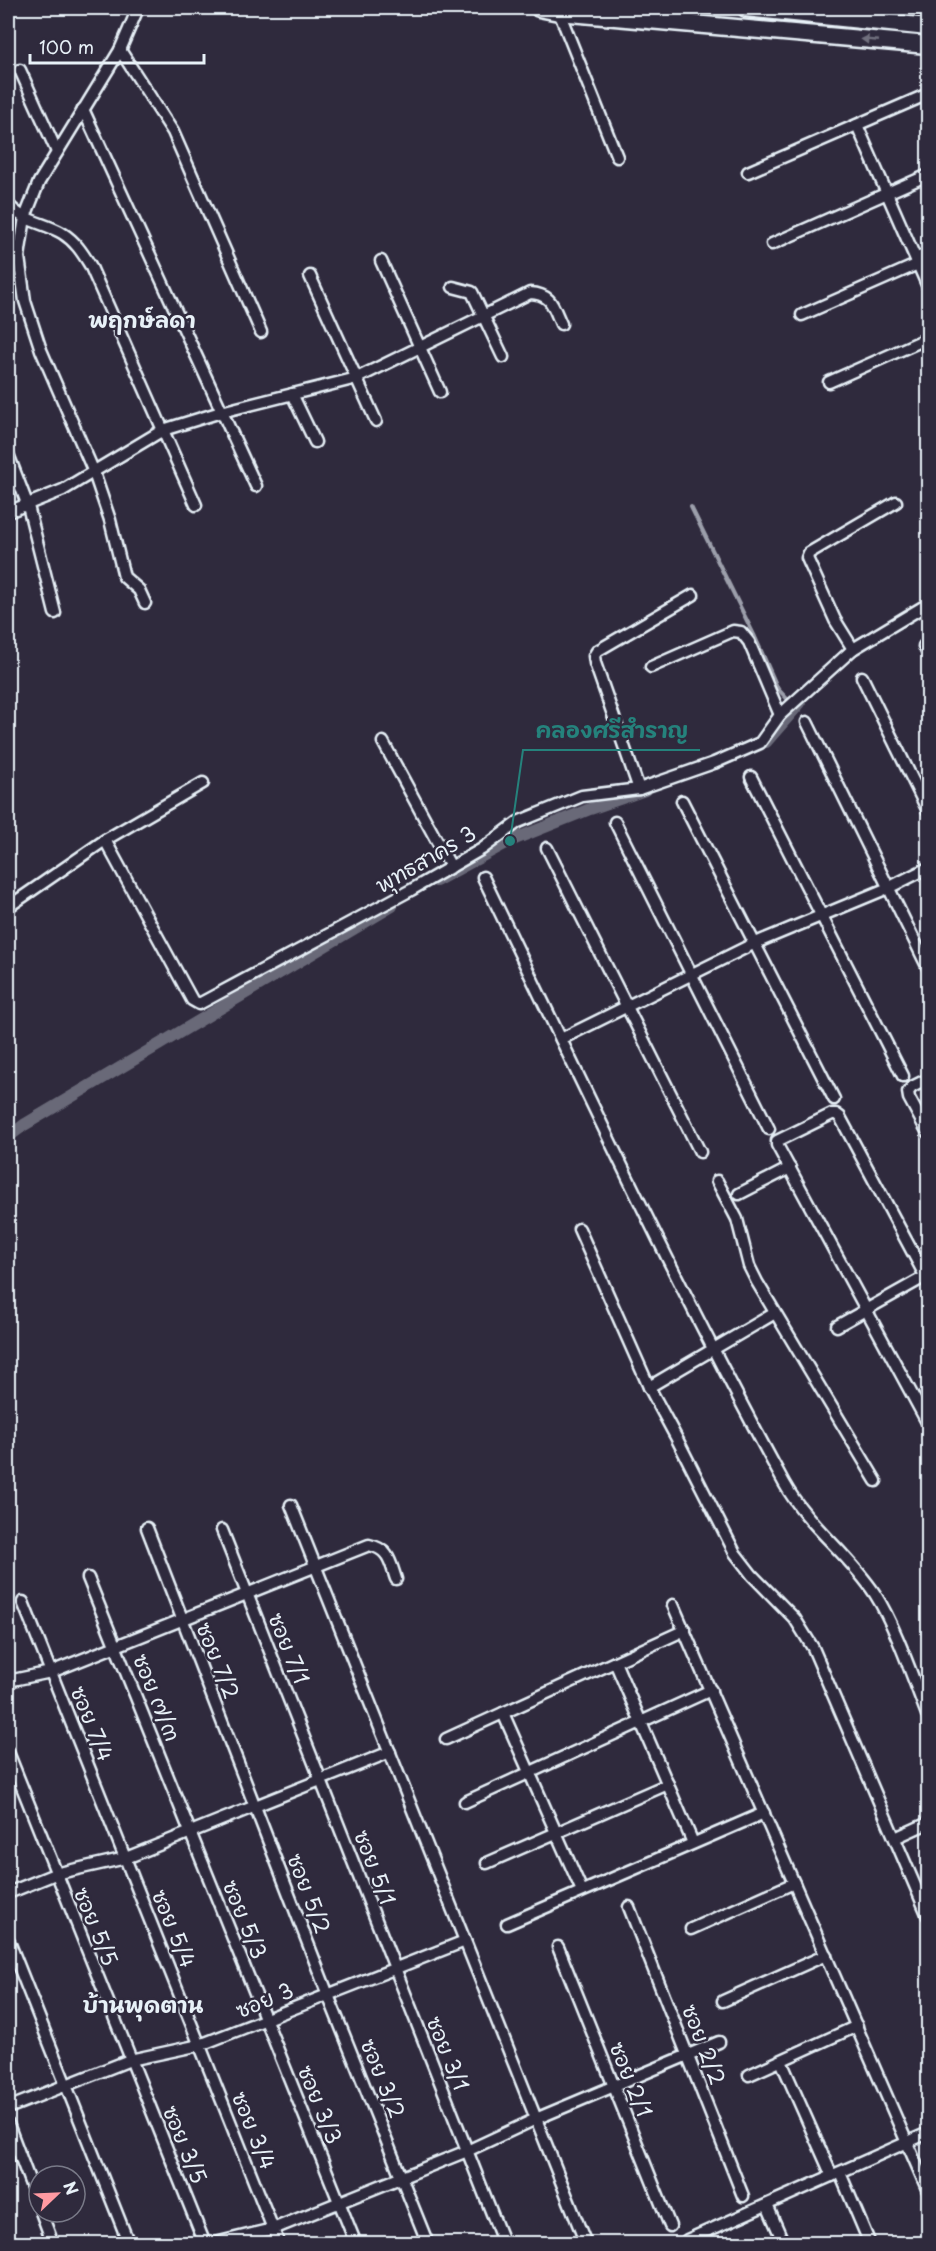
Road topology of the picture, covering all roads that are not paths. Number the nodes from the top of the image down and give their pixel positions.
1 (135, 8) edge
2 (539, 8) edge
3 (746, 8) edge
4 (559, 12) junction
5 (928, 27) edge
6 (928, 45) edge
7 (120, 50) junction
8 (20, 70) dead end
9 (928, 94) edge
10 (83, 109) junction
11 (857, 125) junction
12 (57, 152) junction
13 (617, 157) dead end
14 (748, 172) dead end
15 (928, 175) edge
16 (887, 194) junction
17 (8, 204) edge
18 (25, 217) junction
19 (772, 244) dead end
20 (928, 253) edge
21 (19, 258) junction
22 (381, 261) dead end
23 (917, 261) junction
24 (8, 262) edge
25 (310, 276) dead end
26 (453, 286) dead end
27 (928, 287) edge
28 (802, 315) dead end
29 (483, 316) junction
30 (561, 324) dead end
31 (261, 332) dead end
32 (928, 338) edge
33 (421, 347) junction
34 (503, 357) dead end
35 (357, 378) junction
36 (829, 382) dead end
37 (441, 392) dead end
38 (292, 394) junction
39 (221, 412) junction
40 (376, 421) dead end
41 (163, 430) junction
42 (315, 442) dead end
43 (8, 454) edge
44 (93, 470) junction
45 (256, 486) dead end
46 (896, 502) dead end
47 (28, 506) junction
48 (196, 506) dead end
49 (8, 512) edge
50 (693, 596) dead end
51 (145, 603) dead end
52 (928, 603) edge
53 (55, 613) dead end
54 (852, 649) junction
55 (651, 667) dead end
56 (862, 677) dead end
57 (780, 715) junction
58 (807, 722) dead end
59 (383, 742) dead end
60 (751, 777) dead end
61 (203, 783) dead end
62 (639, 789) junction
63 (682, 801) dead end
64 (928, 811) edge
65 (615, 822) dead end
66 (105, 840) junction
67 (547, 848) dead end
68 (451, 867) junction
69 (928, 868) edge
70 (483, 877) dead end
71 (888, 888) junction
72 (8, 907) edge
73 (822, 915) junction
74 (753, 944) junction
75 (928, 968) edge
76 (691, 975) junction
77 (627, 1007) junction
78 (561, 1040) junction
79 (903, 1076) dead end
80 (928, 1079) edge
81 (834, 1099) dead end
82 (769, 1129) dead end
83 (928, 1133) edge
84 (700, 1152) dead end
85 (790, 1168) junction
86 (717, 1181) dead end
87 (739, 1194) dead end
88 (579, 1229) dead end
89 (928, 1278) edge
90 (866, 1310) junction
91 (775, 1313) junction
92 (837, 1326) dead end
93 (712, 1349) junction
94 (649, 1386) junction
95 (928, 1424) edge
96 (876, 1481) dead end
97 (291, 1505) dead end
98 (147, 1528) dead end
99 (222, 1530) dead end
100 (316, 1567) junction
101 (88, 1578) dead end
102 (396, 1579) dead end
103 (248, 1595) junction
104 (23, 1602) dead end
105 (673, 1605) dead end
106 (182, 1620) junction
107 (685, 1630) junction
108 (117, 1646) junction
109 (615, 1662) junction
110 (51, 1672) junction
111 (8, 1681) edge
112 (711, 1690) junction
113 (503, 1713) junction
114 (928, 1717) edge
115 (641, 1722) junction
116 (446, 1740) dead end
117 (8, 1752) edge
118 (390, 1752) junction
119 (530, 1772) junction
120 (321, 1780) junction
121 (668, 1784) junction
122 (465, 1802) dead end
123 (256, 1806) junction
124 (764, 1813) junction
125 (928, 1823) edge
126 (191, 1832) junction
127 (556, 1833) junction
128 (895, 1838) junction
129 (693, 1843) junction
130 (126, 1858) junction
131 (487, 1863) dead end
132 (55, 1874) junction
133 (794, 1883) junction
134 (582, 1892) junction
135 (8, 1893) edge
136 (629, 1907) dead end
137 (928, 1916) edge
138 (507, 1924) dead end
139 (691, 1929) dead end
140 (8, 1939) edge
141 (465, 1941) junction
142 (558, 1947) dead end
143 (826, 1955) junction
144 (395, 1969) junction
145 (328, 1995) junction
146 (723, 2001) dead end
147 (266, 2020) junction
148 (857, 2026) junction
149 (719, 2042) dead end
150 (200, 2045) junction
151 (688, 2054) junction
152 (130, 2060) junction
153 (781, 2061) junction
154 (749, 2075) dead end
155 (614, 2085) junction
156 (64, 2086) junction
157 (8, 2108) edge
158 (538, 2118) junction
159 (8, 2124) edge
160 (928, 2133) edge
161 (908, 2142) junction
162 (467, 2151) junction
163 (27, 2174) edge
164 (836, 2175) junction
165 (403, 2177) junction
166 (928, 2191) edge
167 (743, 2196) dead end
168 (340, 2202) junction
169 (767, 2205) junction
170 (46, 2224) edge
171 (670, 2226) dead end
172 (273, 2229) junction
173 (687, 2240) dead end
174 (53, 2244) edge
175 (129, 2244) edge
176 (205, 2244) edge
177 (211, 2244) edge
178 (279, 2244) edge
179 (356, 2244) edge
180 (428, 2244) edge
181 (504, 2244) edge
182 (586, 2244) edge
183 (784, 2244) edge
184 (870, 2244) edge

1 - 7 street
2 - 4 main road
3 - 5 main road
6 -> 4 main road
4 - 13 street
7 - 10 street
7 - 31 street
8 - 12 street
9 - 11 street
10 - 12 street
10 - 39 street
11 - 14 street
11 - 16 street
12 - 18 street
15 - 16 street
16 - 19 street
16 - 23 street
17 - 18 street
18 - 21 street
18 - 41 street
20 - 23 street
21 - 24 street
21 - 44 street
22 - 33 street
23 - 27 street
23 - 28 street
25 - 35 street
26 - 29 street
29 - 30 street
29 - 33 street
29 - 34 street
32 - 36 street
33 - 35 street
33 - 37 street
35 - 38 street
35 - 40 street
38 - 39 street
38 - 42 street
39 - 41 street
39 - 45 street
41 - 44 street
41 - 48 street
43 - 47 street
44 - 47 street
44 - 51 street
46 - 54 street
47 - 49 street
47 - 53 street
50 - 62 street
52 - 54 street, พุทธสาคร 3
54 - 57 street, พุทธสาคร 3
55 - 57 street
56 - 64 street
57 - 62 street, พุทธสาคร 3
58 - 71 street
59 - 68 street
60 - 73 street
61 - 66 street
62 - 68 street, พุทธสาคร 3
63 - 74 street
65 - 76 street
66 - 68 street, พุทธสาคร 3
66 - 72 street
67 - 77 street
69 - 71 street
70 - 78 street
71 - 73 street
71 - 75 street
73 - 74 street
73 - 79 street
74 - 76 street
74 - 81 street
76 - 77 street
76 - 82 street
77 - 78 street
77 - 84 street
78 - 93 street
80 - 83 street
85 - 87 street
85 - 89 street
85 - 90 street
86 - 91 street
88 - 94 street
89 - 90 street
90 - 92 street
90 - 95 street
91 - 93 street
91 - 96 street
93 - 94 street
93 - 114 street
94 - 128 street
97 - 100 street
98 - 106 street, ซอย 7/2
99 - 103 street, ซอย 7/1
100 - 102 street
100 - 103 street
100 - 118 street
101 - 108 street, ซอย ๗/๓
103 - 106 street
103 - 120 street, ซอย 7/1
104 - 110 street, ซอย 7/4
105 - 107 street
106 - 108 street
106 - 123 street, ซอย 7/2
107 - 109 street
107 - 112 street
108 - 110 street
108 - 126 street, ซอย ๗/๓
109 - 113 street
109 - 115 street
110 - 111 street
110 - 130 street, ซอย 7/4
112 - 115 street
112 - 124 street
113 - 116 street
113 - 119 street
115 - 119 street
115 - 121 street
117 - 132 street, ซอย 5/5
118 - 120 street
118 - 141 street
119 - 122 street
119 - 127 street
120 - 123 street
120 - 144 street, ซอย 5/1
121 - 127 street
121 - 129 street
123 - 126 street
123 - 145 street, ซอย 5/2
124 - 129 street
124 - 133 street
125 - 128 street
126 - 130 street
126 - 147 street, ซอย 5/3
127 - 131 street
127 - 134 street
128 - 137 street
129 - 134 street
130 - 132 street
130 - 150 street, ซอย 5/4
132 - 135 street
132 - 152 street, ซอย 5/5
133 - 139 street
133 - 143 street
134 - 138 street
136 - 151 street, ซอย 2/2
140 - 156 street
141 - 144 street, ซอย 3
141 - 158 street
142 - 155 street, ซอย 2/1
143 - 146 street
143 - 148 street
144 - 145 street, ซอย 3
144 - 162 street, ซอย 3/1
145 - 147 street, ซอย 3
145 - 165 street, ซอย 3/2
147 - 150 street, ซอย 3
147 - 168 street, ซอย 3/3
148 - 153 street
148 - 161 street
149 - 151 street
150 - 152 street, ซอย 3
150 - 172 street, ซอย 3/4
151 - 155 street
151 - 167 street, ซอย 2/2
152 - 156 street, ซอย 3
152 - 176 street, ซอย 3/5
153 - 154 street
153 - 164 street
155 - 158 street
155 - 171 street, ซอย 2/1
156 - 157 street, ซอย 3
156 - 175 street
158 - 162 street
158 - 182 street
159 - 163 street
160 - 161 street
161 - 164 street
161 - 166 street
162 - 165 street
162 - 181 street, ซอย 3/1
164 - 169 street
164 - 184 street
165 - 168 street
165 - 180 street, ซอย 3/2
168 - 172 street
168 - 179 street, ซอย 3/3
169 - 173 street
169 - 183 street
170 - 174 street
172 - 177 street
172 - 178 street, ซอย 3/4

